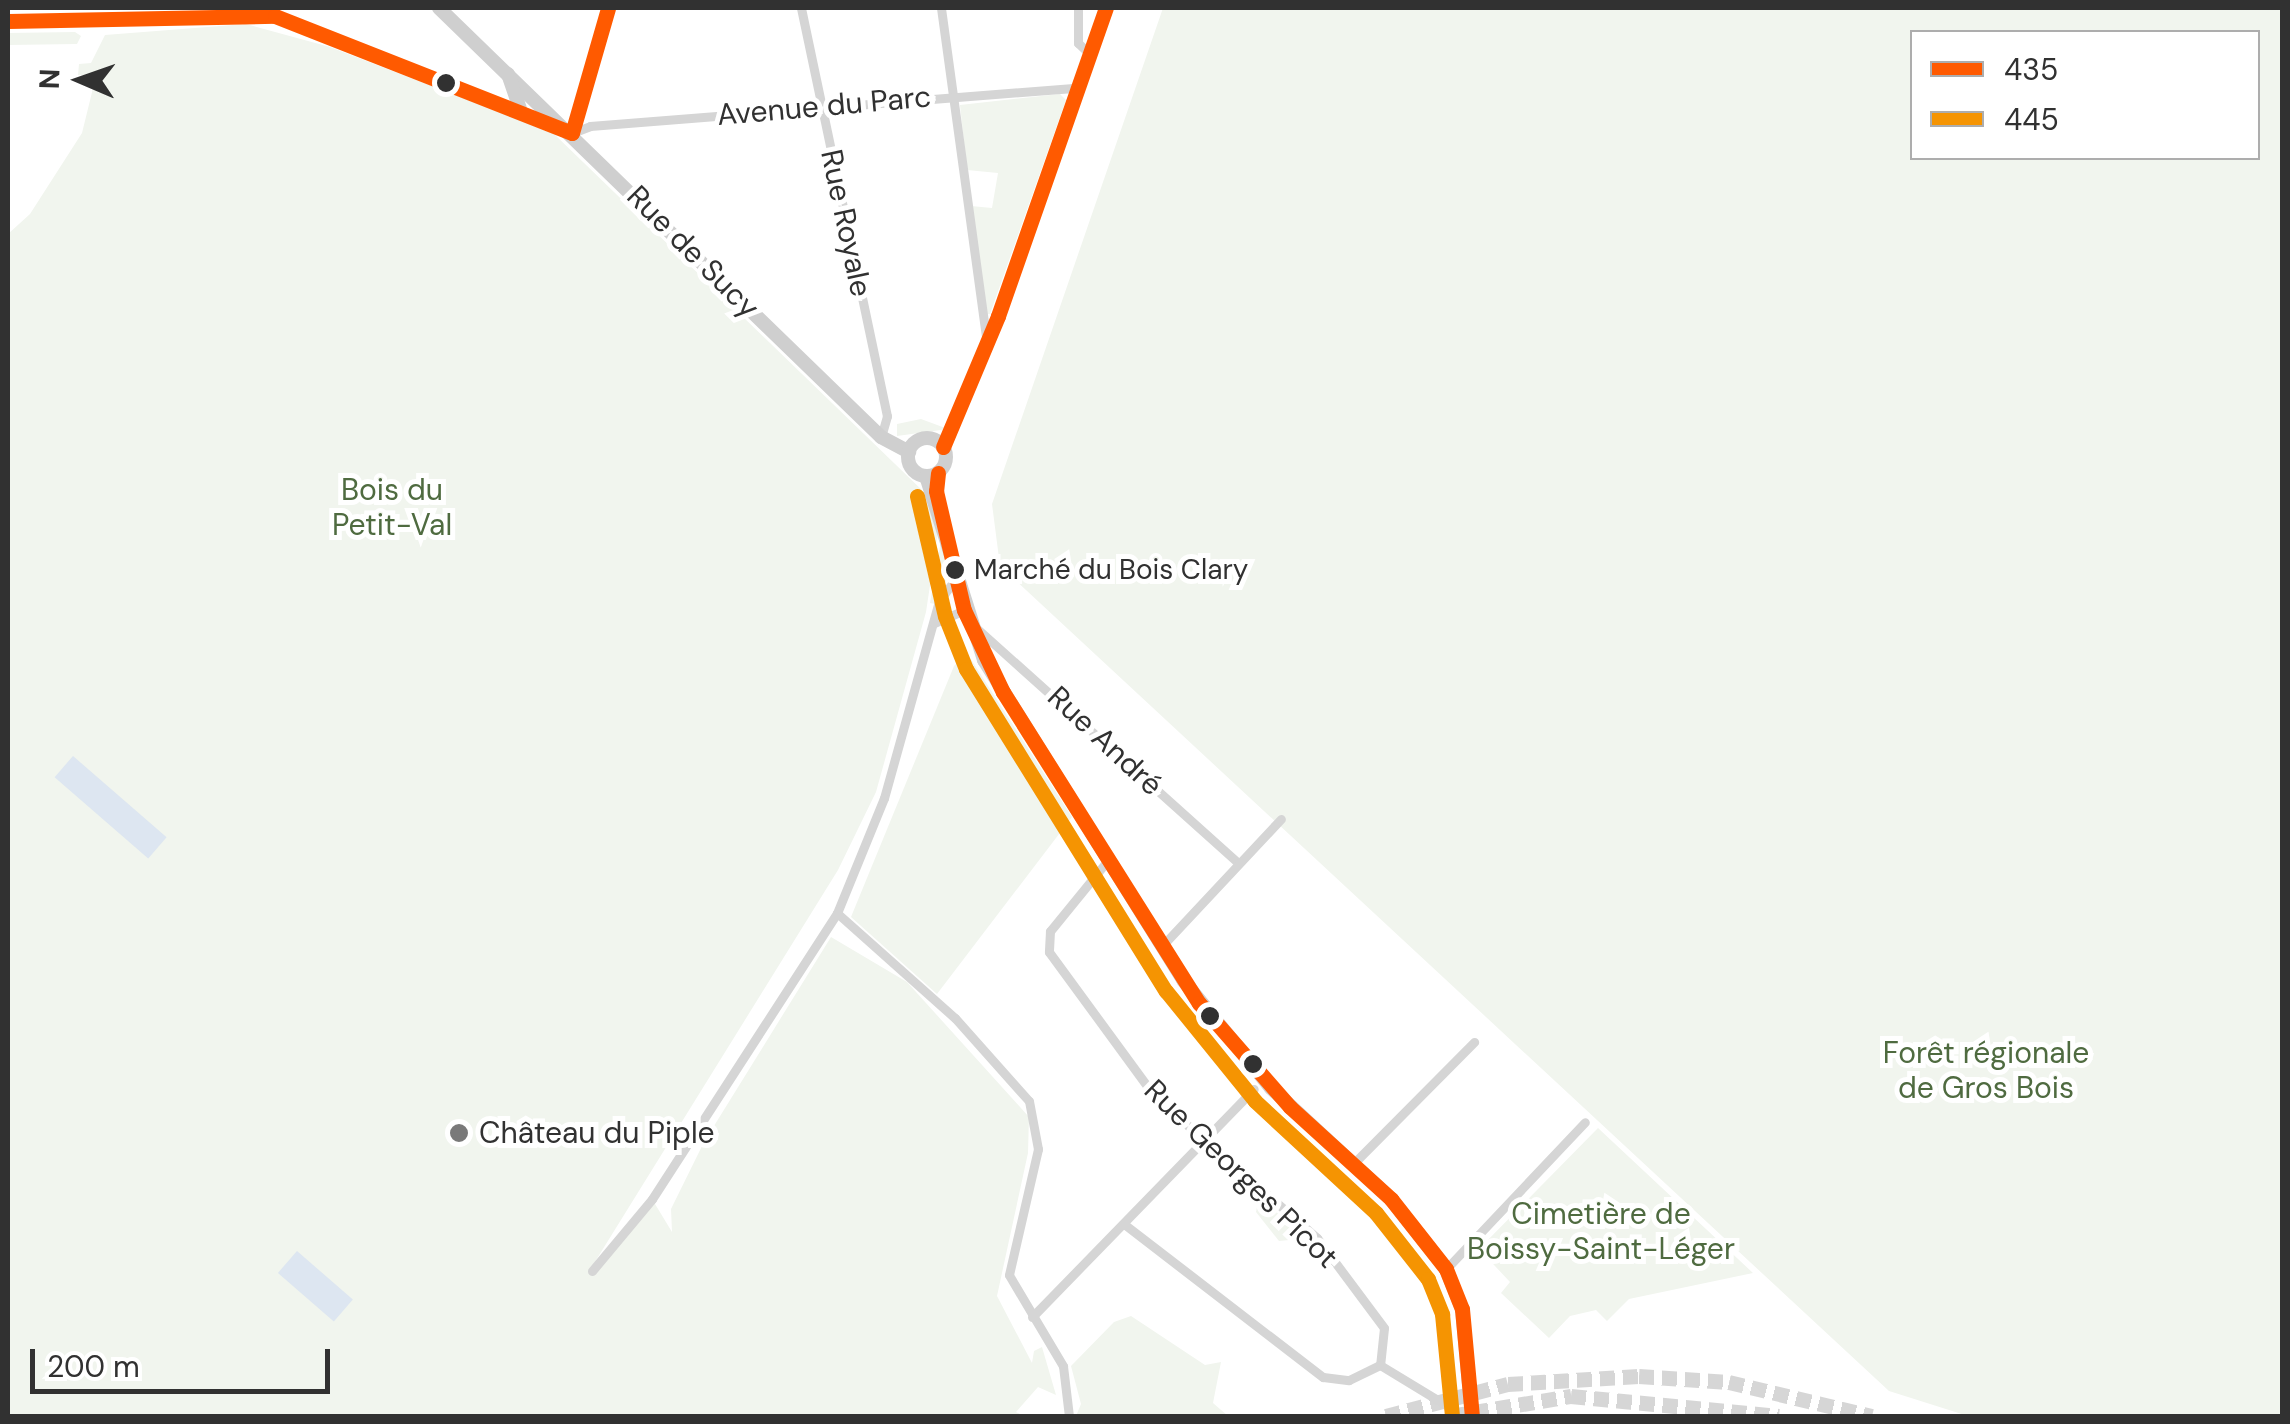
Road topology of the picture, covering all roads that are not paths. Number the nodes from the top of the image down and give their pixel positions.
1 (438, 8) edge
2 (608, 8) edge
3 (801, 8) edge
4 (941, 8) edge
5 (1078, 8) edge
6 (1106, 8) edge
7 (8, 21) edge
8 (1090, 54) junction
9 (508, 73) junction
10 (1078, 88) junction
11 (512, 92) junction
12 (489, 96) junction
13 (951, 96) junction
14 (536, 98) junction
15 (821, 106) junction
16 (520, 108) junction
17 (572, 133) junction
18 (987, 343) junction
19 (881, 437) junction
20 (944, 447) junction
21 (909, 452) junction
22 (932, 475) junction
23 (956, 577) junction
24 (964, 610) junction
25 (934, 623) junction
26 (969, 626) junction
27 (1280, 819) dead end
28 (1108, 860) junction
29 (1238, 864) junction
30 (837, 913) junction
31 (1162, 946) junction
32 (1474, 1042) dead end
33 (1254, 1089) dead end
34 (1585, 1122) dead end
35 (1206, 1138) junction
36 (1353, 1164) junction
37 (1124, 1224) junction
38 (1446, 1269) junction
39 (592, 1271) dead end
40 (1032, 1317) junction
41 (1380, 1365) junction
42 (1070, 1416) edge
43 (1464, 1416) edge
44 (1472, 1416) edge

1 - 9 main road, Rue de Sucy
2 - 17 street
3 - 15 street, Rue Royale
4 - 13 street
5 - 8 street
6 - 8 street
7 - 12 street
8 - 10 street
9 - 11 main road
9 - 14 main road, Rue de Sucy
10 - 13 street, Avenue du Parc
10 - 18 street
11 - 12 street
11 - 14 street
11 - 16 main road
12 - 16 street
13 - 15 street, Avenue du Parc
13 - 18 street
14 - 17 main road, Rue de Sucy
15 - 17 street, Avenue du Parc
15 - 19 street, Rue Royale
16 - 17 street
17 - 19 main road, Rue de Sucy
18 - 20 street
19 - 21 main road, Rue de Sucy
20 - 21 main road
20 - 22 main road
21 - 22 main road
22 - 23 main road
23 - 24 main road
23 - 25 street
24 - 25 street
24 - 26 main road
25 - 30 street
26 - 28 main road
26 - 29 street, Rue André
27 - 29 street
28 - 31 main road
28 - 35 street, Rue Georges Picot
29 - 31 street
30 - 39 street
30 - 40 street
31 - 36 main road
32 - 36 street
33 - 35 street
34 - 38 street
35 - 37 street
35 - 41 street, Rue Georges Picot
36 - 38 main road
37 - 40 street
37 - 41 street
38 - 44 main road
40 - 42 street
41 - 43 street

